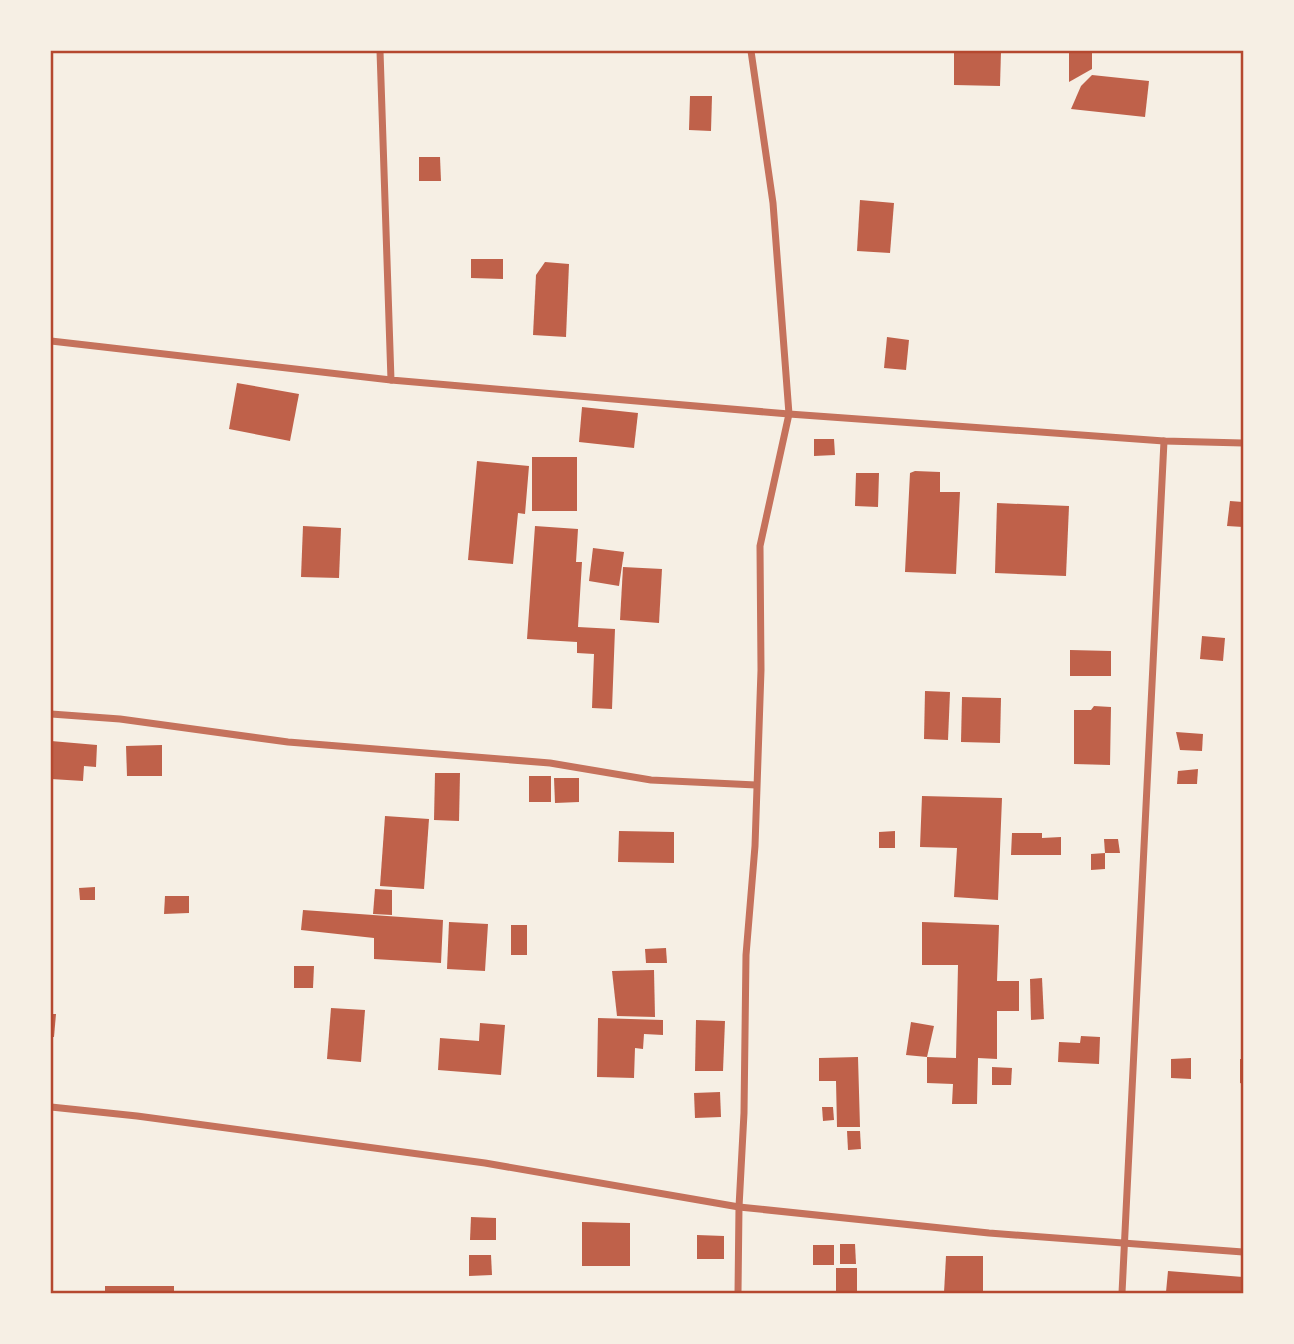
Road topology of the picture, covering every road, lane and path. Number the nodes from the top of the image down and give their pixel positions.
1 (380, 51) edge
2 (751, 51) edge
3 (51, 341) edge
4 (391, 380) junction
5 (789, 414) junction
6 (1164, 441) junction
7 (1243, 443) edge
8 (51, 714) edge
9 (756, 785) junction
10 (51, 1107) edge
11 (739, 1207) junction
12 (1126, 1244) junction
13 (1243, 1252) edge
14 (738, 1293) edge
15 (1122, 1293) edge

1 - 4 street
2 - 5 street
3 - 4 street
4 - 5 street
5 - 6 street
5 - 9 street
6 - 7 street
6 - 12 street
8 - 9 street
9 - 11 street
10 - 11 street
11 - 12 street
11 - 14 street
12 - 13 street
12 - 15 street

